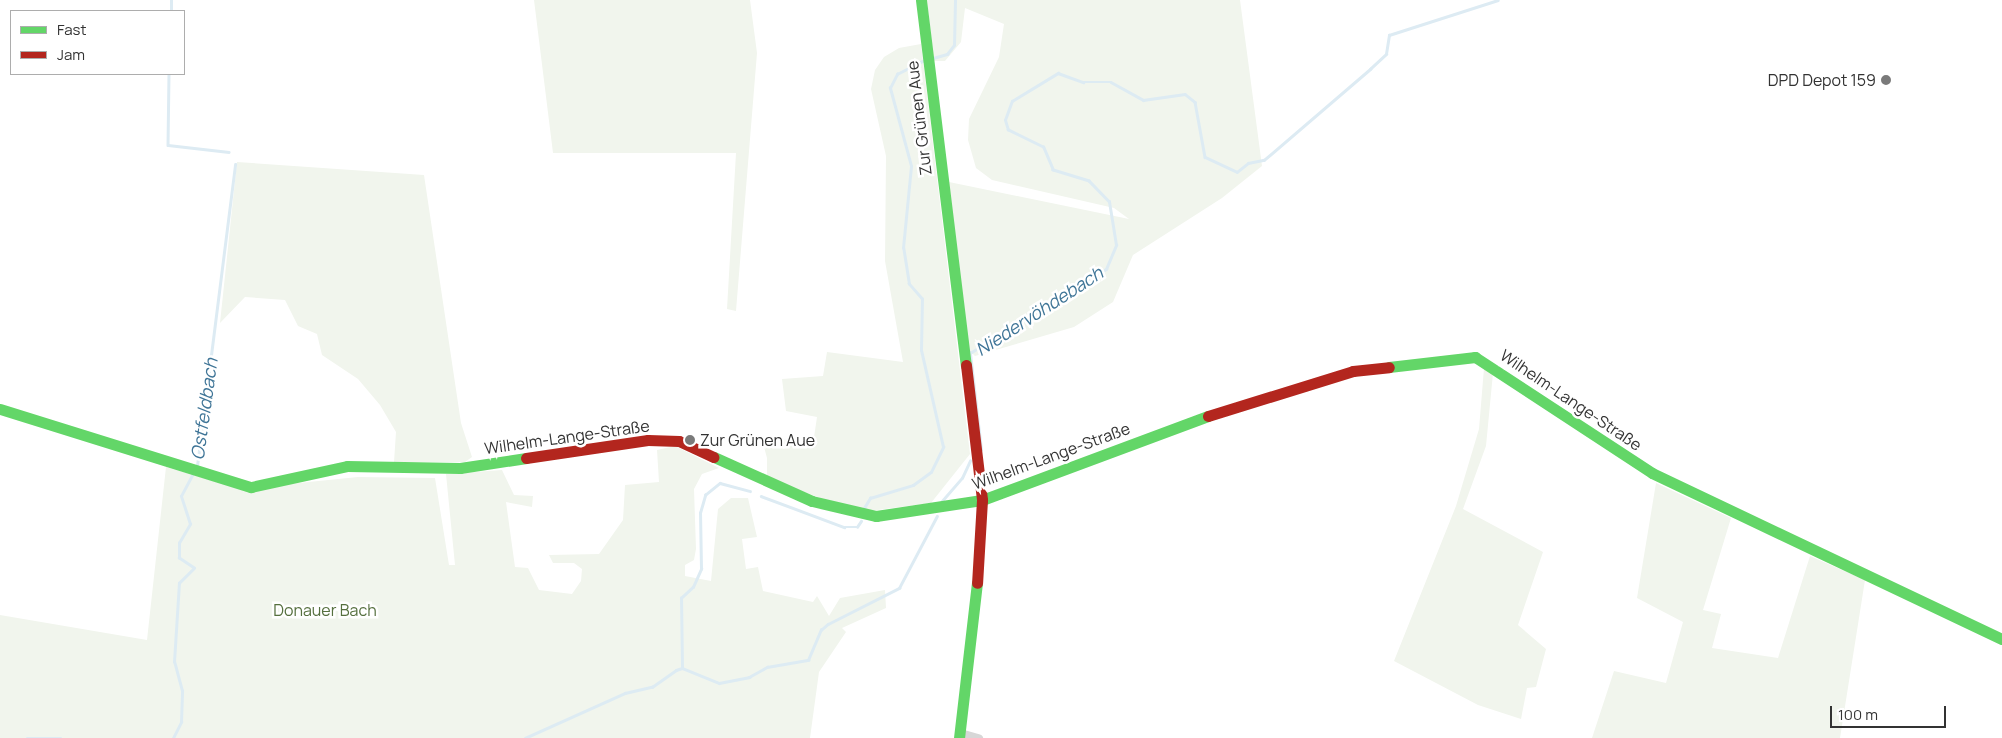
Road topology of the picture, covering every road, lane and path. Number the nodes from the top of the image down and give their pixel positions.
1 (921, 0) edge
2 (0, 409) edge
3 (982, 500) junction
4 (2002, 639) edge
5 (959, 736) edge
6 (978, 738) edge

1 - 3 street, Zur Grünen Aue
2 - 3 street, Wilhelm-Lange-Straße
3 - 4 street, Wilhelm-Lange-Straße
3 - 5 street, Zur Grünen Aue
5 - 6 street

